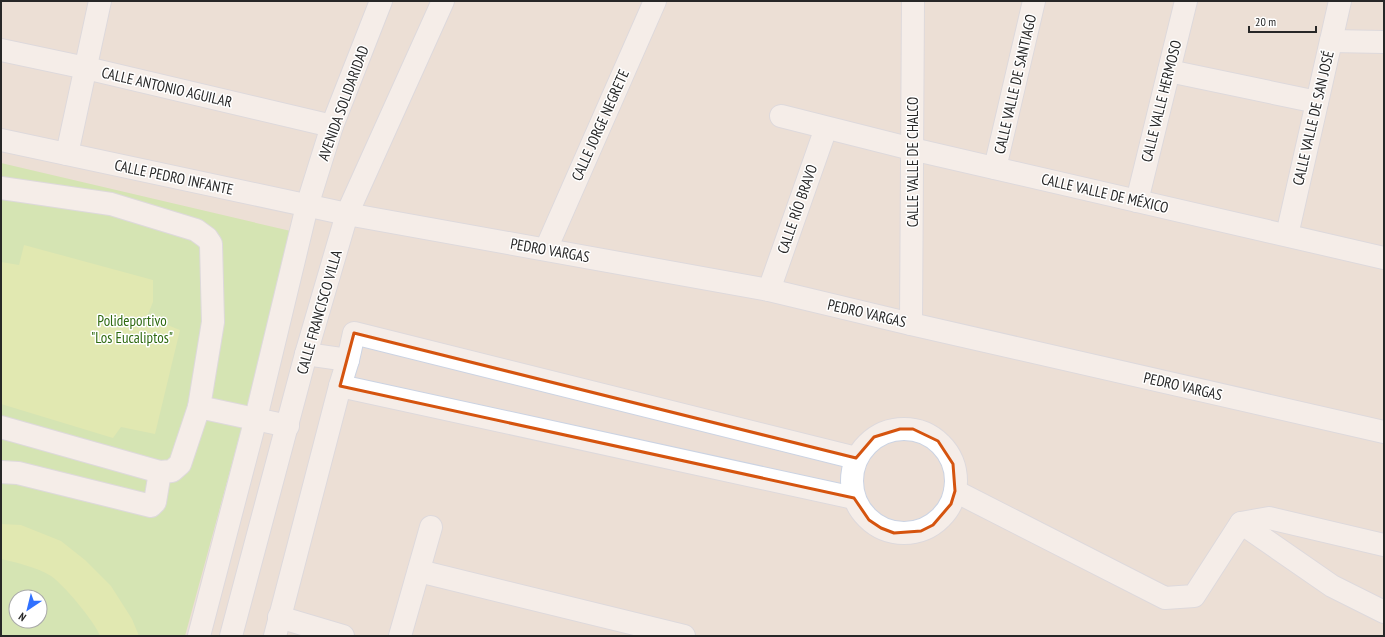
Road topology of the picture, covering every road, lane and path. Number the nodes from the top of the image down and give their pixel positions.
1 (100, 1) edge
2 (381, 1) edge
3 (443, 1) edge
4 (655, 1) edge
5 (913, 1) edge
6 (1034, 1) edge
7 (1186, 1) edge
8 (1340, 1) edge
9 (1331, 42) junction
10 (1384, 42) edge
11 (1, 50) edge
12 (86, 68) junction
13 (1169, 71) junction
14 (1317, 102) junction
15 (781, 116) dead end
16 (332, 126) junction
17 (826, 128) junction
18 (1, 140) edge
19 (912, 148) junction
20 (67, 154) junction
21 (996, 168) junction
22 (1, 188) edge
23 (1137, 201) junction
24 (307, 206) junction
25 (347, 214) junction
26 (1287, 235) junction
27 (546, 250) junction
28 (1384, 258) edge
29 (769, 290) junction
30 (911, 324) junction
31 (306, 354) junction
32 (348, 360) junction
33 (340, 386) junction
34 (199, 407) junction
35 (256, 418) junction
36 (288, 426) junction
37 (1, 427) edge
38 (1384, 432) edge
39 (856, 458) junction
40 (1, 472) edge
41 (160, 472) junction
42 (955, 491) junction
43 (854, 498) junction
44 (1241, 523) junction
45 (431, 527) dead end
46 (1384, 545) edge
47 (419, 571) junction
48 (1384, 612) edge
49 (277, 627) edge
50 (199, 636) edge
51 (231, 636) edge
52 (343, 636) edge
53 (400, 636) edge
54 (684, 636) edge

1 - 12 street
2 - 16 street, AVENIDA SOLIDARIDAD
3 - 25 street, CALLE FRANCISCO VILLA
4 - 27 street, CALLE JORGE NEGRETE
5 - 19 street, CALLE VALLE DE CHALCO
6 - 21 street, CALLE VALLE DE SANTIAGO
7 - 13 street, CALLE VALLE HERMOSO
8 - 9 street, CALLE VALLE DE SAN JOSÉ
9 - 10 street
9 - 14 street, CALLE VALLE DE SAN JOSÉ
11 - 12 street, CALLE ANTONIO AGUILAR
12 - 16 street, CALLE ANTONIO AGUILAR
12 - 20 street
13 - 14 street
13 - 23 street, CALLE VALLE HERMOSO
14 - 26 street, CALLE VALLE DE SAN JOSÉ
15 - 17 street, CALLE VALLE DE MÉXICO
16 - 24 street, AVENIDA SOLIDARIDAD
17 - 19 street, CALLE VALLE DE MÉXICO
17 - 29 street, CALLE RÍO BRAVO
18 - 20 street, CALLE PEDRO INFANTE
19 - 21 street, CALLE VALLE DE MÉXICO
19 - 30 street, CALLE VALLE DE CHALCO
20 - 24 street, CALLE PEDRO INFANTE
21 - 23 street, CALLE VALLE DE MÉXICO
22 - 34 street
23 - 26 street, CALLE VALLE DE MÉXICO
24 - 25 street, CALLE PEDRO INFANTE
24 - 35 street, AVENIDA SOLIDARIDAD
25 - 27 street, PEDRO VARGAS
25 - 31 street, CALLE FRANCISCO VILLA
26 - 28 street, CALLE VALLE DE MÉXICO
27 - 29 street, PEDRO VARGAS
29 - 30 street, PEDRO VARGAS
30 - 38 street, PEDRO VARGAS
31 - 32 street
31 - 36 street, CALLE FRANCISCO VILLA
32 - 33 street
32 - 39 street
33 - 43 street
33 - 49 street
34 - 35 street
34 - 41 street
35 - 36 street
35 - 50 street, AVENIDA SOLIDARIDAD
36 - 51 street, CALLE FRANCISCO VILLA
37 - 41 street
39 - 42 street
39 - 43 street
40 - 41 street
42 - 43 street
42 - 44 street
44 - 46 street
44 - 48 street
45 - 47 street
47 - 53 street
47 - 54 street
49 - 52 street

